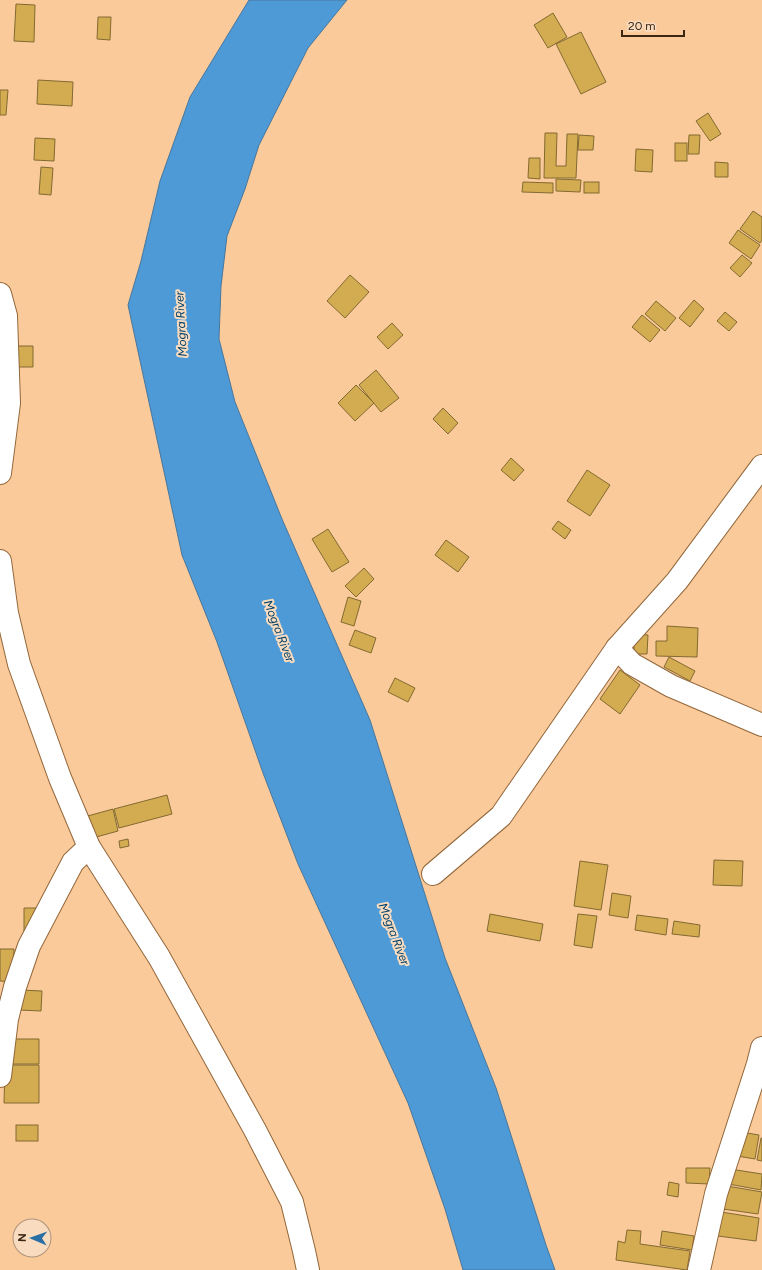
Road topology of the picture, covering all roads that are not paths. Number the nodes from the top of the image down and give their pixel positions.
1 (0, 294) edge
2 (762, 466) edge
3 (0, 473) edge
4 (0, 560) edge
5 (617, 648) junction
6 (762, 725) edge
7 (89, 847) junction
8 (433, 874) dead end
9 (762, 1048) edge
10 (0, 1076) edge
11 (308, 1270) edge
12 (699, 1270) edge

1 - 3 street
2 - 5 street
4 - 7 street
5 - 6 street
5 - 8 street
7 - 10 street
7 - 11 street
9 - 12 street

